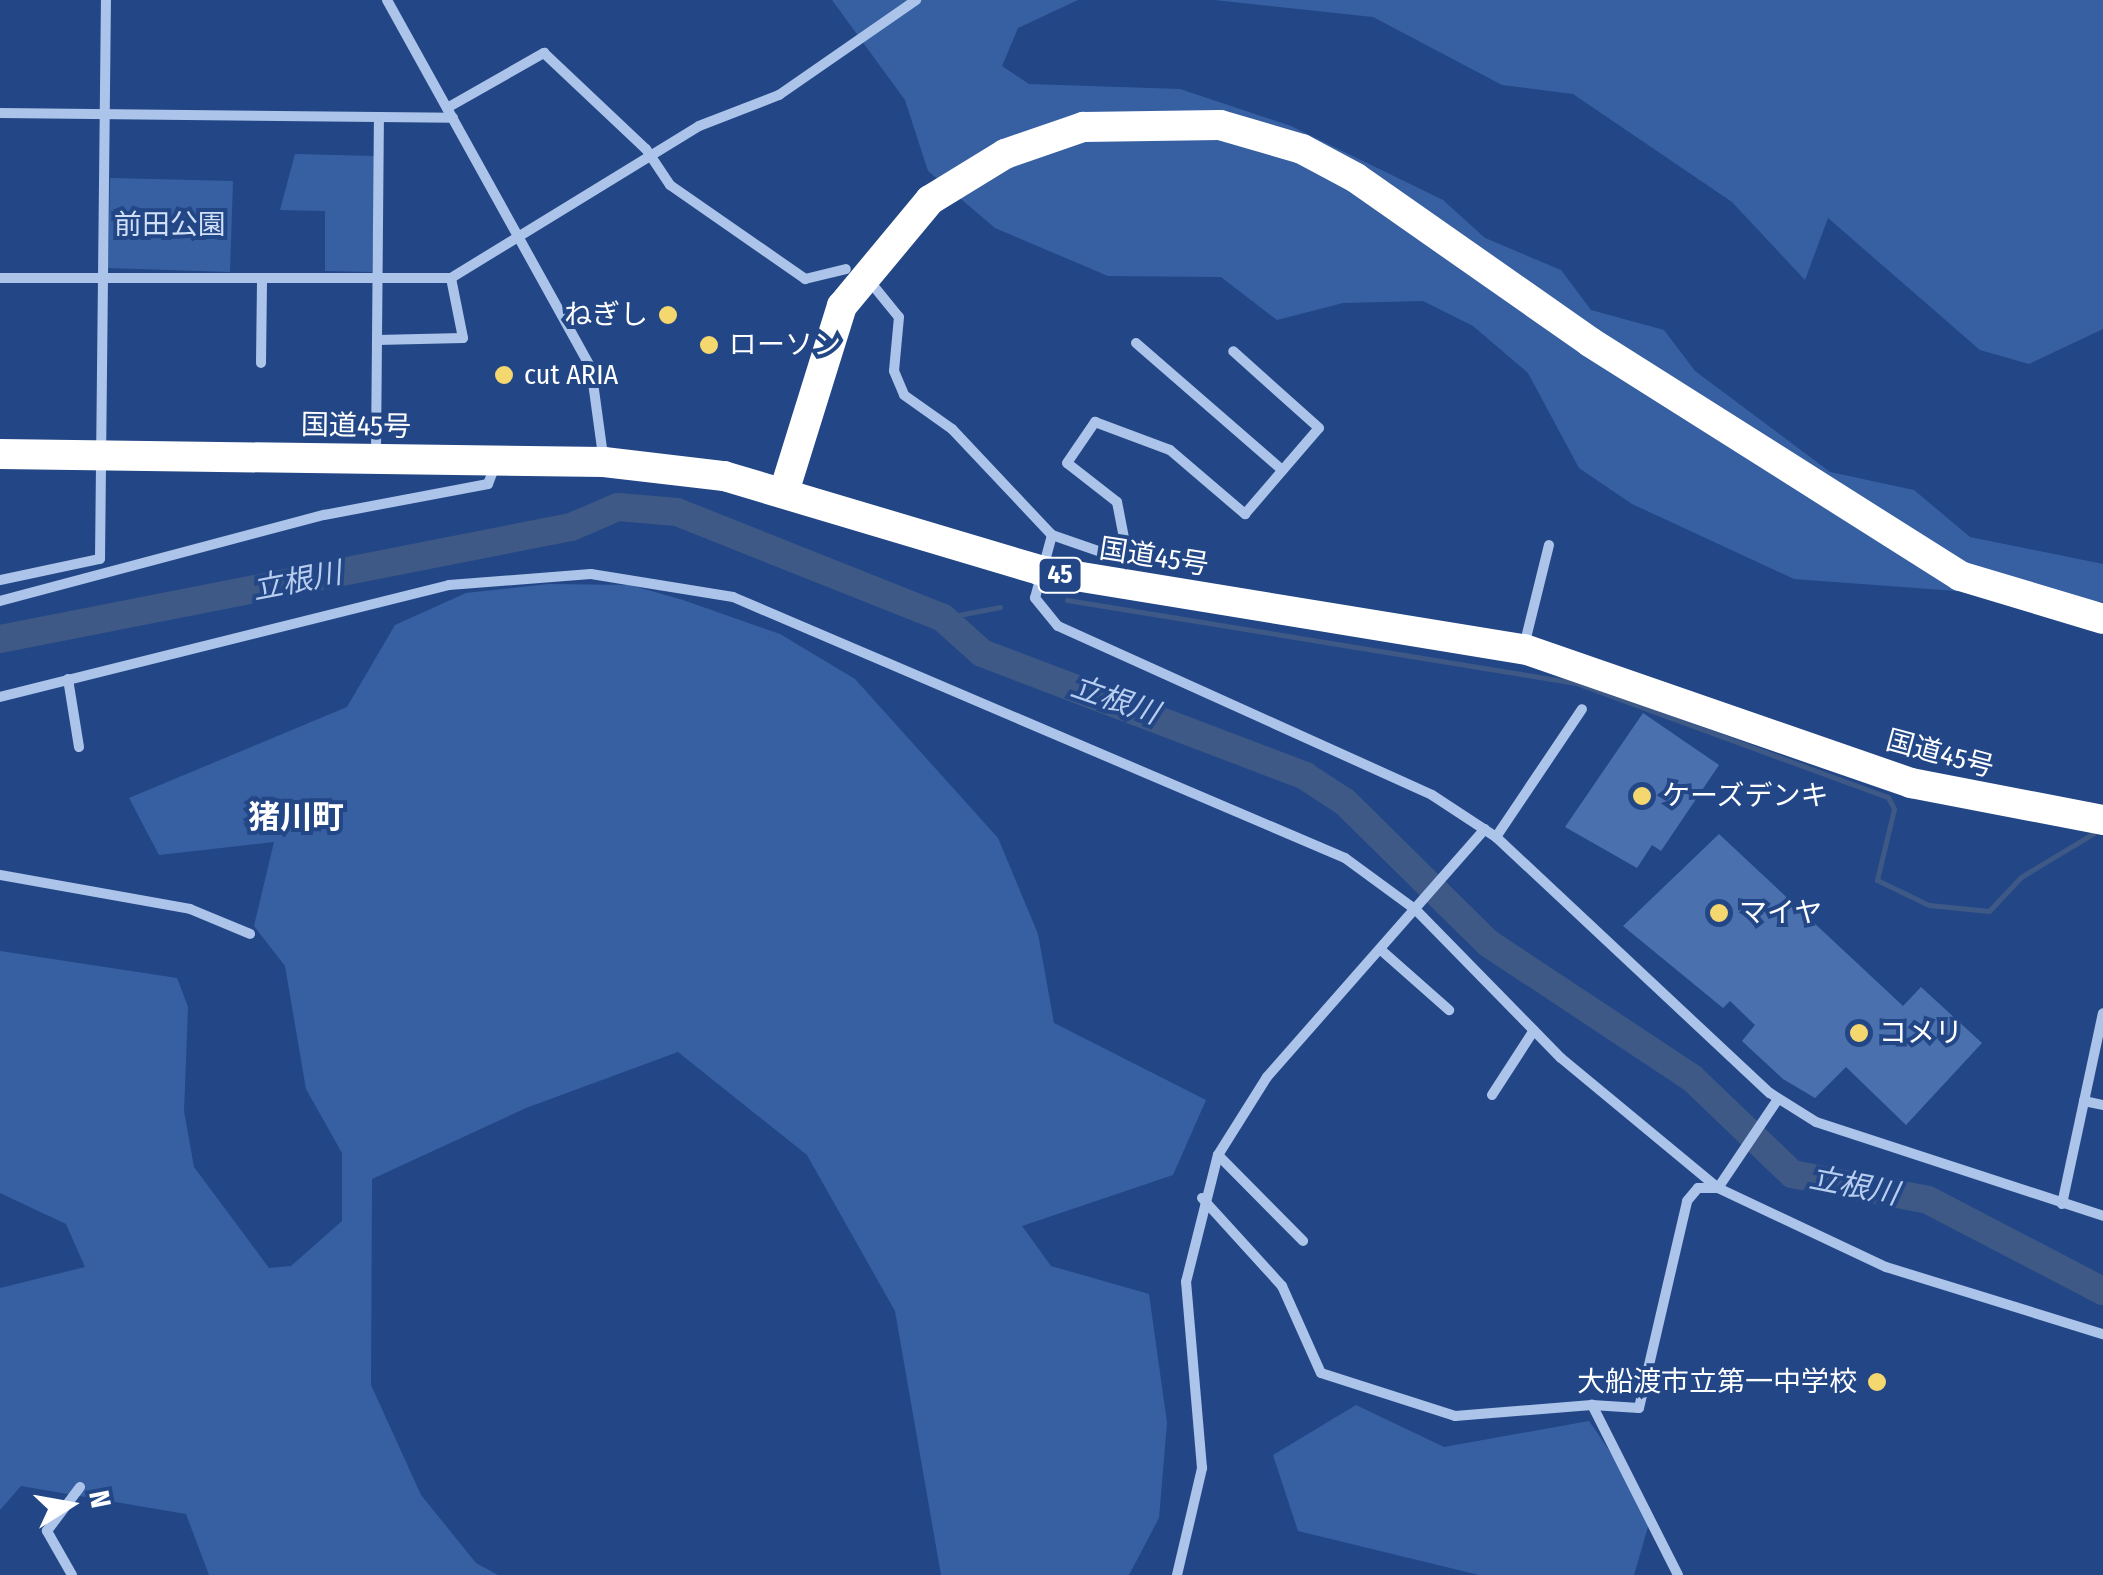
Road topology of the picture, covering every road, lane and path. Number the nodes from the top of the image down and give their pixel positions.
1 (106, 0) edge
2 (387, 0) edge
3 (916, 0) edge
4 (0, 113) edge
5 (450, 113) junction
6 (105, 114) junction
7 (380, 117) junction
8 (651, 155) junction
9 (522, 238) junction
10 (846, 269) dead end
11 (0, 278) edge
12 (450, 278) junction
13 (103, 280) junction
14 (262, 282) junction
15 (378, 283) junction
16 (876, 290) dead end
17 (377, 340) junction
18 (1590, 342) junction
19 (1136, 343) dead end
20 (1233, 351) dead end
21 (261, 364) dead end
22 (0, 454) edge
23 (101, 456) junction
24 (376, 459) junction
25 (497, 460) junction
26 (604, 462) junction
27 (1282, 470) junction
28 (784, 492) junction
29 (1052, 534) junction
30 (1548, 545) dead end
31 (1038, 570) junction
32 (0, 580) edge
33 (0, 600) edge
34 (2103, 618) edge
35 (2103, 639) edge
36 (1524, 649) junction
37 (68, 679) junction
38 (0, 698) edge
39 (1582, 708) dead end
40 (79, 746) dead end
41 (2103, 820) edge
42 (1485, 829) junction
43 (1496, 838) junction
44 (0, 875) edge
45 (1420, 906) junction
46 (250, 934) dead end
47 (1380, 950) junction
48 (1450, 1010) dead end
49 (2103, 1013) edge
50 (1534, 1030) junction
51 (1492, 1095) dead end
52 (1778, 1099) junction
53 (2084, 1101) junction
54 (2103, 1105) edge
55 (1218, 1156) junction
56 (1722, 1183) junction
57 (1202, 1198) junction
58 (2062, 1204) junction
59 (2103, 1216) edge
60 (1303, 1241) dead end
61 (2103, 1334) edge
62 (1592, 1404) junction
63 (80, 1487) dead end
64 (72, 1575) edge
65 (1177, 1575) edge
66 (1678, 1575) edge

1 - 6 street
2 - 5 street
3 - 8 street
4 - 6 street
5 - 7 street
5 - 8 street
5 - 9 street
6 - 7 street
6 - 13 street
7 - 15 street
8 - 9 street
8 - 10 street
9 - 12 street
9 - 26 street
11 - 13 street
12 - 15 street
12 - 17 street
13 - 14 street
13 - 23 street
14 - 15 street
14 - 21 street
15 - 17 street
16 - 29 street
17 - 24 street
18 - 28 highway
18 - 34 highway
18 - 35 highway
19 - 27 street
20 - 27 street
22 - 23 highway, 国道45号 / 45
23 - 24 highway, 国道45号 / 45
23 - 32 street
24 - 25 highway, 国道45号 / 45
25 - 26 highway, 国道45号 / 45
25 - 33 street
26 - 28 highway, 国道45号 / 45
27 - 29 street
28 - 31 highway, 国道45号 / 45
29 - 31 street
30 - 36 street
31 - 36 highway, 国道45号 / 45
31 - 42 street
36 - 41 highway, 国道45号 / 45
37 - 38 street
37 - 40 street
37 - 45 street
39 - 43 street
42 - 43 street
42 - 45 street
43 - 52 street
44 - 46 street
45 - 47 street
45 - 50 street
47 - 48 street
47 - 55 street
49 - 53 street
50 - 51 street
50 - 56 street
52 - 56 street
52 - 58 street
53 - 54 street
53 - 58 street
55 - 57 street
55 - 60 street
56 - 61 street
56 - 62 street
57 - 62 street
57 - 65 street
58 - 59 street
62 - 66 street
63 - 64 street

